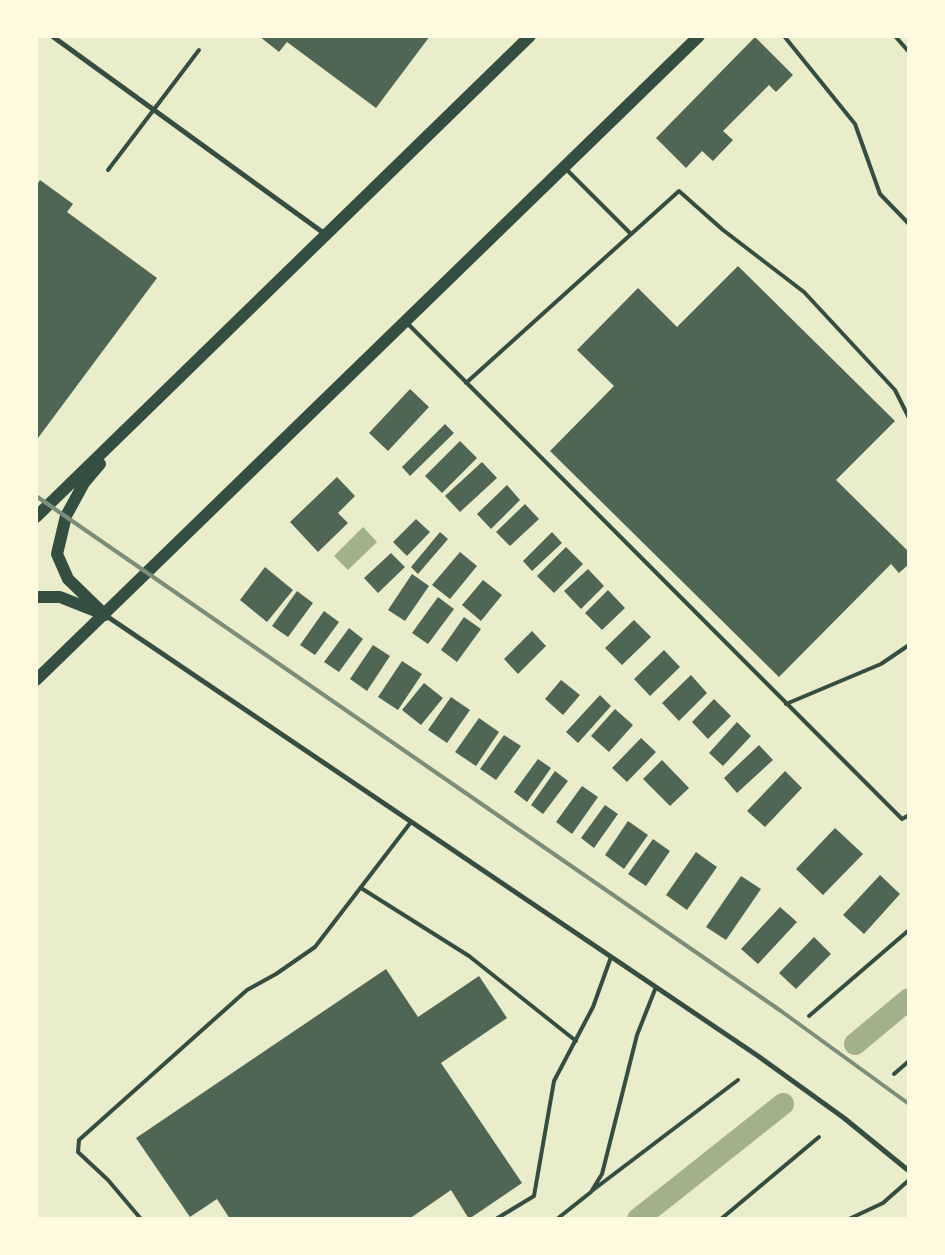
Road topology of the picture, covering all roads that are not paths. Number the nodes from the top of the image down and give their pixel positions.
1 (52, 36) edge
2 (530, 36) edge
3 (699, 36) edge
4 (784, 36) edge
5 (895, 36) edge
6 (199, 50) dead end
7 (909, 52) edge
8 (153, 109) junction
9 (564, 167) junction
10 (108, 170) dead end
11 (909, 224) edge
12 (325, 234) junction
13 (631, 234) junction
14 (405, 322) junction
15 (466, 383) junction
16 (909, 418) edge
17 (133, 423) junction
18 (36, 517) edge
19 (36, 596) edge
20 (105, 615) junction
21 (909, 645) edge
22 (36, 680) edge
23 (786, 704) junction
24 (909, 815) edge
25 (411, 822) junction
26 (361, 888) junction
27 (909, 930) edge
28 (612, 957) junction
29 (656, 987) junction
30 (809, 1016) dead end
31 (576, 1041) junction
32 (909, 1061) edge
33 (894, 1074) dead end
34 (738, 1080) dead end
35 (819, 1137) dead end
36 (909, 1171) edge
37 (909, 1180) edge
38 (591, 1192) junction
39 (141, 1219) edge
40 (496, 1219) edge
41 (557, 1219) edge
42 (721, 1219) edge
43 (849, 1219) edge

1 - 8 street
2 - 12 main road
3 - 9 main road
4 - 11 lane
5 - 7 lane
6 - 8 lane
8 - 10 lane
8 - 12 street
9 - 13 lane
9 - 14 main road
12 - 17 main road
13 - 15 lane
13 - 16 lane
14 - 15 lane
14 - 20 main road
15 - 23 lane
17 - 18 main road
17 - 20 main road
19 - 20 main road
20 - 22 main road
20 - 25 street
21 - 23 lane
23 - 24 lane
25 - 26 lane
25 - 28 street
26 - 31 lane
26 - 39 lane
27 - 30 lane
28 - 29 street
28 - 31 lane
29 - 36 street
29 - 38 lane
31 - 40 lane
32 - 33 lane
34 - 38 lane
35 - 42 lane
37 - 43 lane
38 - 41 lane

